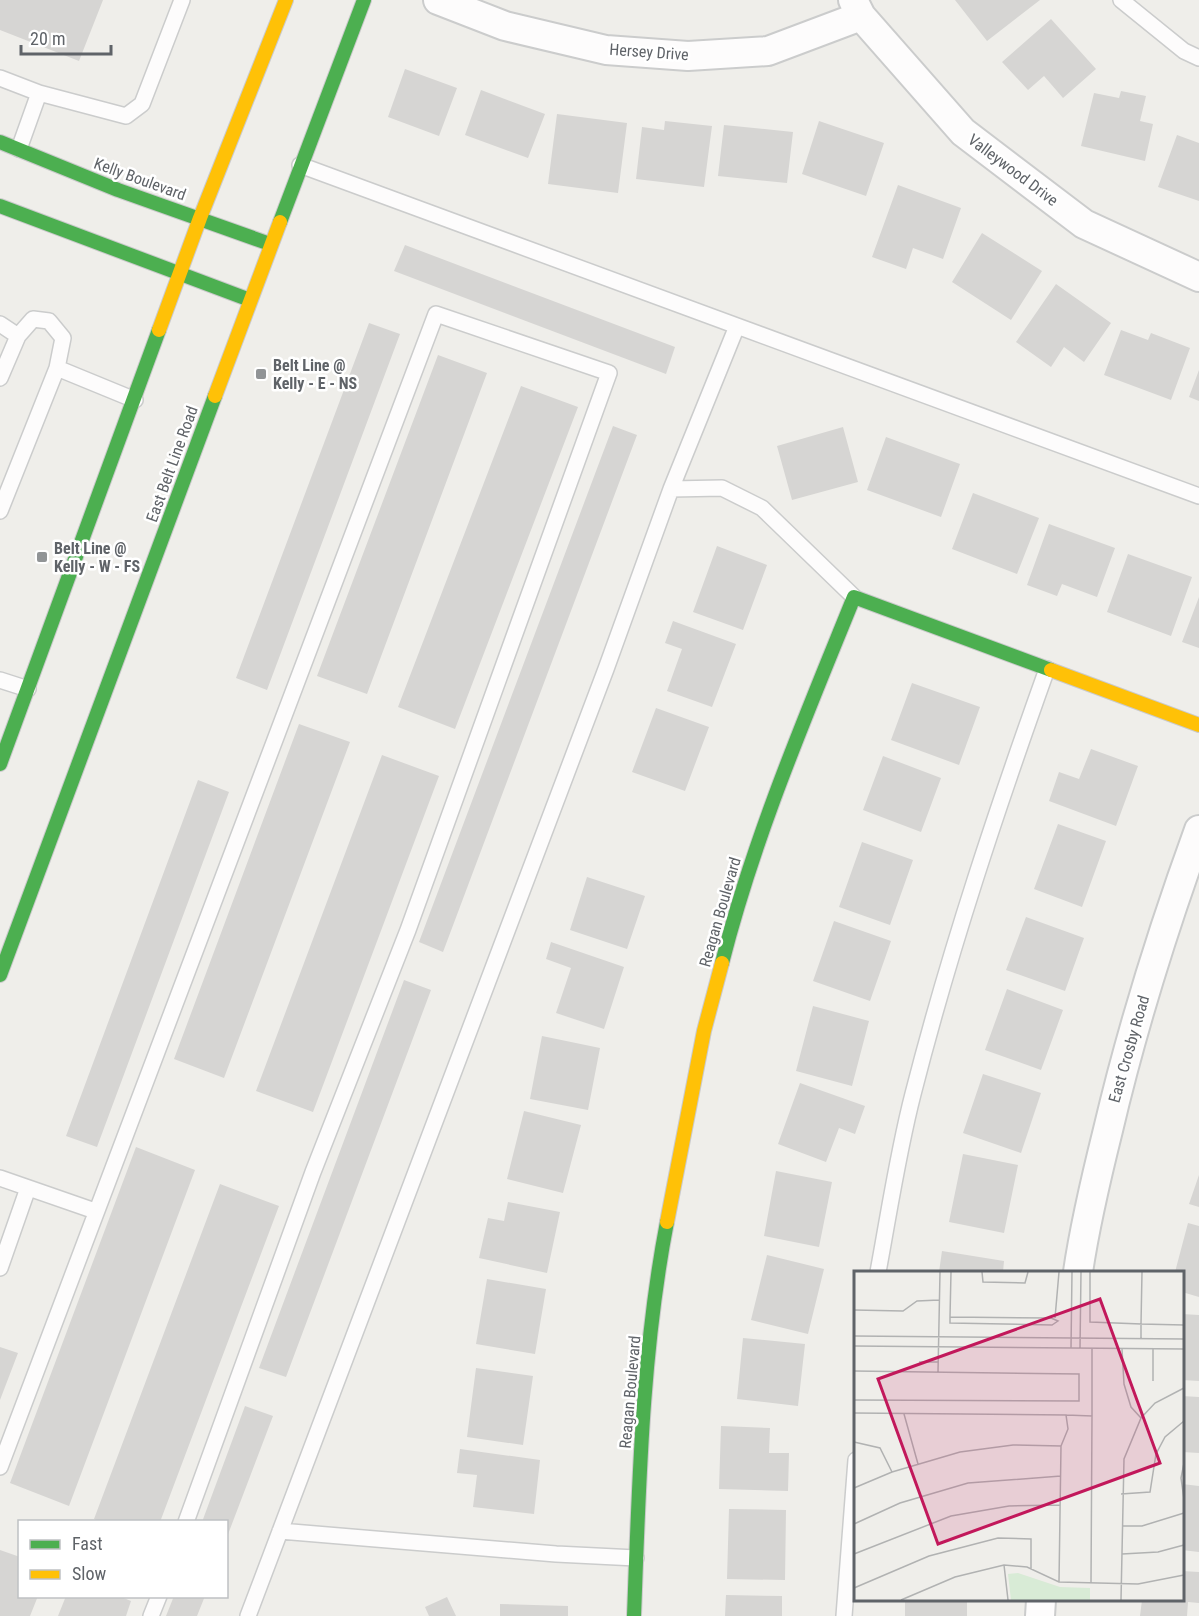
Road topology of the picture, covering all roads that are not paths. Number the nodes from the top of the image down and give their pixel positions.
1 (182, 0) edge
2 (286, 0) edge
3 (364, 0) edge
4 (438, 0) edge
5 (1121, 0) edge
6 (857, 8) edge
7 (1199, 58) edge
8 (0, 78) edge
9 (39, 93) junction
10 (0, 142) edge
11 (19, 149) junction
12 (300, 165) junction
13 (0, 206) edge
14 (200, 218) junction
15 (270, 244) junction
16 (180, 276) junction
17 (1199, 277) edge
18 (250, 300) junction
19 (0, 324) edge
20 (737, 326) junction
21 (18, 336) junction
22 (57, 368) junction
23 (0, 378) edge
24 (135, 400) junction
25 (671, 489) junction
26 (1199, 496) edge
27 (0, 511) edge
28 (854, 597) junction
29 (1047, 669) junction
30 (0, 680) edge
31 (28, 689) junction
32 (1199, 725) edge
33 (0, 764) edge
34 (1199, 830) edge
35 (0, 975) edge
36 (0, 1178) edge
37 (28, 1188) junction
38 (95, 1211) junction
39 (0, 1268) edge
40 (878, 1271) edge
41 (1078, 1271) edge
42 (0, 1467) edge
43 (854, 1474) edge
44 (186, 1520) edge
45 (280, 1531) junction
46 (636, 1558) junction
47 (158, 1598) edge
48 (1041, 1601) edge
49 (151, 1616) edge
50 (248, 1616) edge
51 (634, 1616) edge
52 (844, 1616) edge
53 (1040, 1616) edge

1 - 9 lane
2 - 14 street
3 - 12 street, East Belt Line Road
4 - 6 street, Hersey Drive
5 - 7 lane
6 - 17 street, Valleywood Drive
8 - 9 lane
9 - 11 lane
10 - 11 street, Kelly Boulevard
11 - 14 street, Kelly Boulevard
12 - 15 street, East Belt Line Road
12 - 20 lane
13 - 16 street
14 - 15 street, Kelly Boulevard
14 - 16 street
15 - 18 street, East Belt Line Road
16 - 18 street
16 - 24 street
18 - 35 street, East Belt Line Road
19 - 21 lane
20 - 25 lane
20 - 26 lane
21 - 22 lane
21 - 23 lane
22 - 24 lane
22 - 27 lane
24 - 31 street
25 - 28 lane
25 - 45 lane
28 - 29 street
28 - 46 street, Reagan Boulevard
29 - 32 street
29 - 40 lane
30 - 31 lane
31 - 33 street
34 - 41 street, East Crosby Road
36 - 37 lane
37 - 38 lane
37 - 39 lane
38 - 42 lane
38 - 44 lane
43 - 52 lane
45 - 46 lane
45 - 50 lane
46 - 51 street, Reagan Boulevard
47 - 49 lane
48 - 53 street

